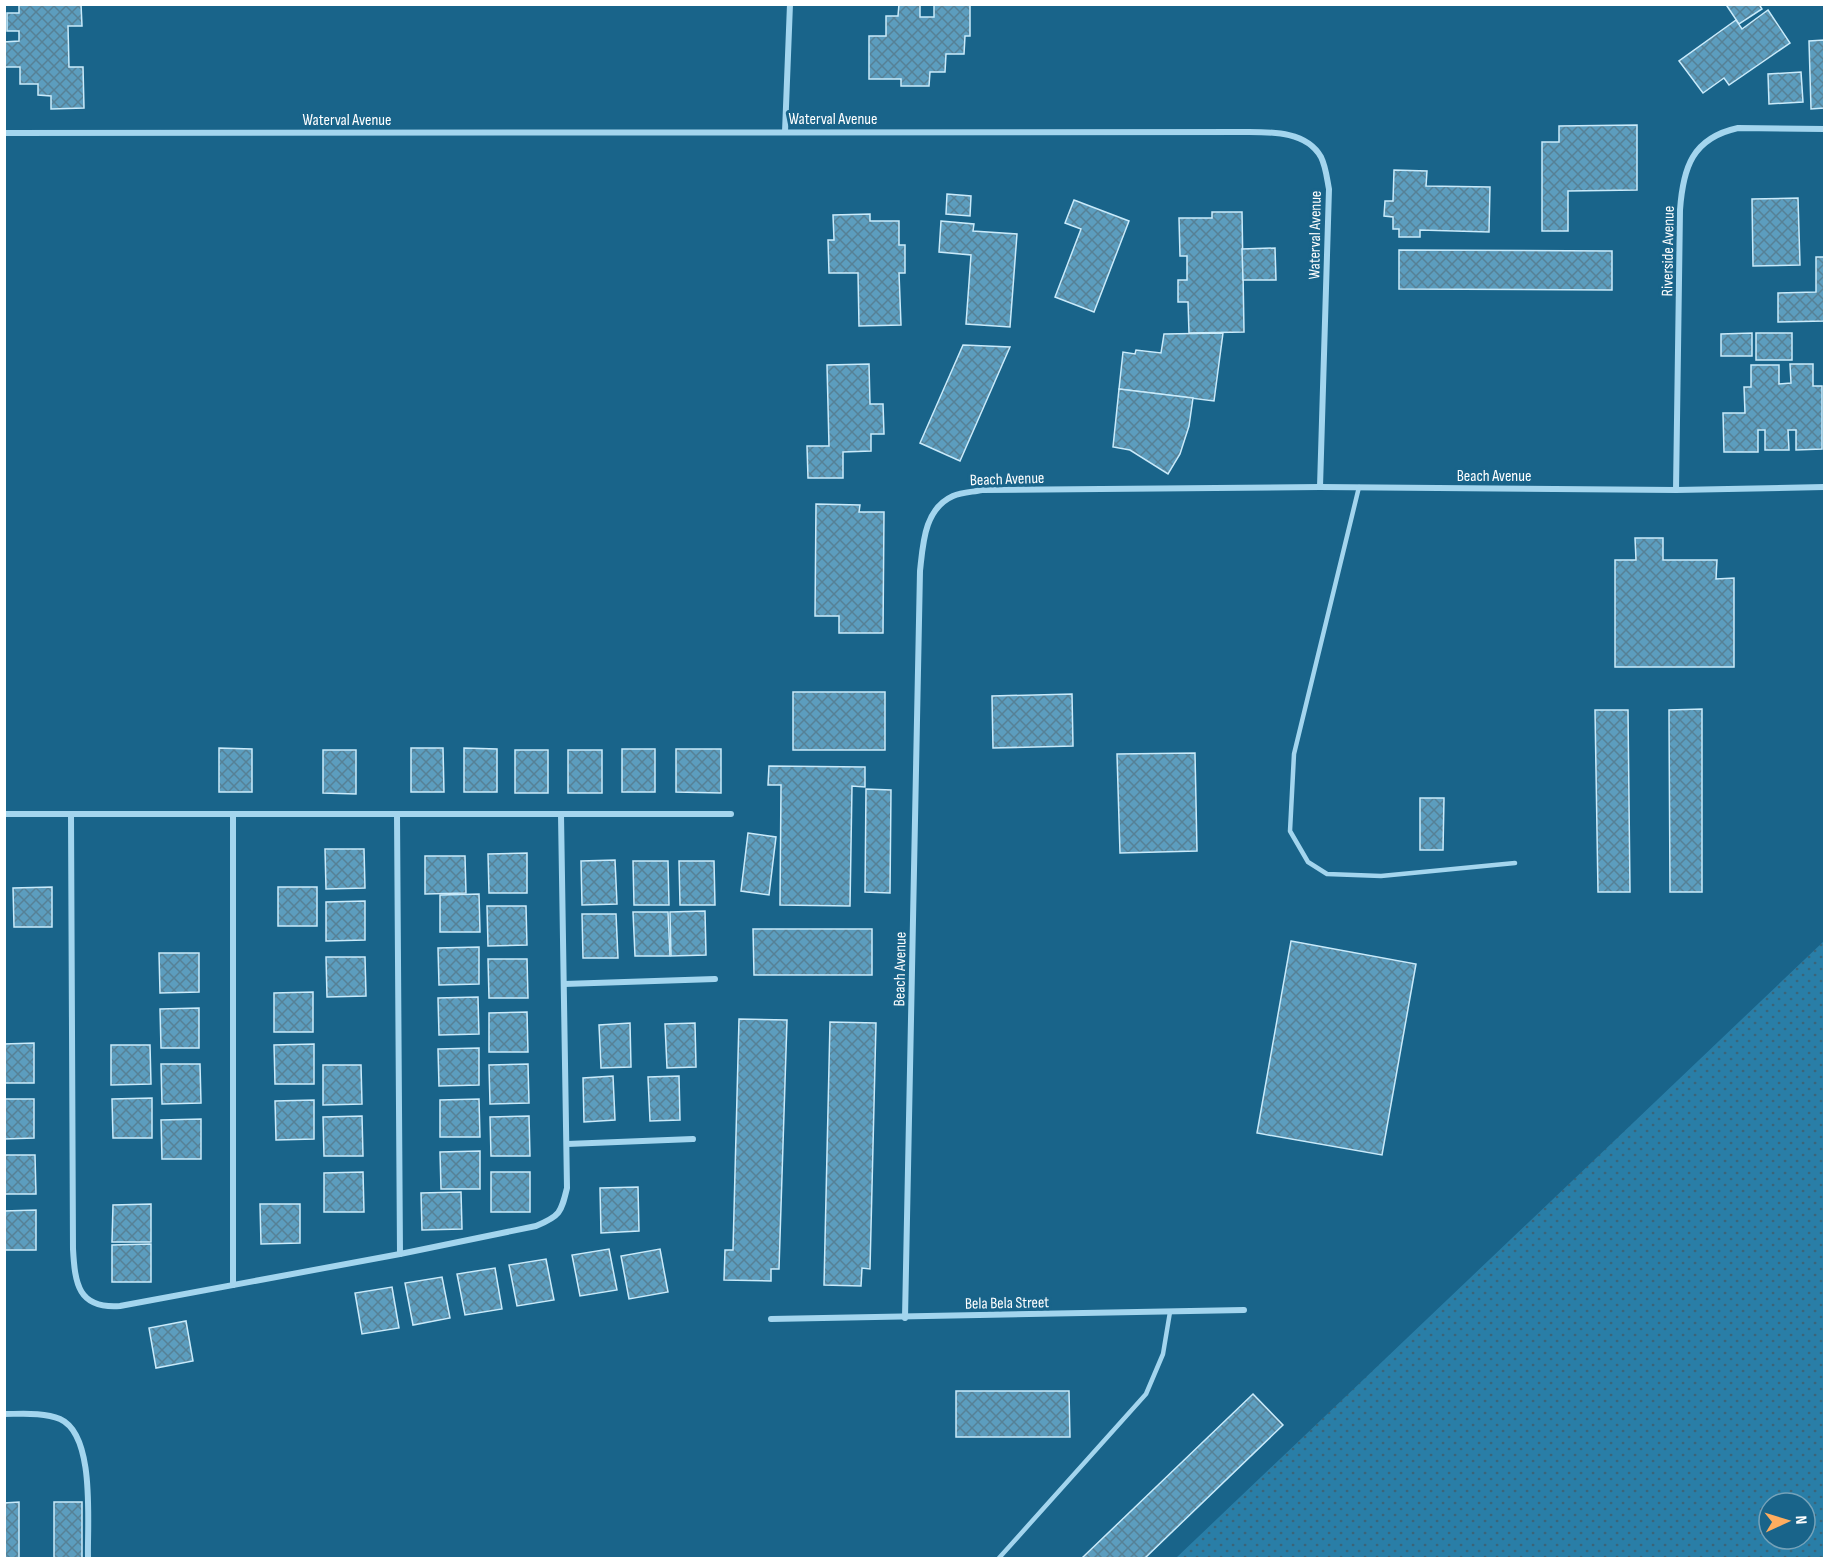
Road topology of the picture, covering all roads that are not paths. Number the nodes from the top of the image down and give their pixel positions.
1 (790, 4) edge
2 (1824, 129) edge
3 (785, 132) junction
4 (4, 133) edge
5 (1320, 487) junction
6 (1359, 488) junction
7 (1824, 488) edge
8 (1676, 490) junction
9 (4, 814) edge
10 (233, 814) junction
11 (397, 814) junction
12 (731, 814) dead end
13 (71, 815) junction
14 (561, 815) junction
15 (1515, 862) dead end
16 (715, 979) dead end
17 (564, 984) junction
18 (693, 1139) dead end
19 (567, 1144) junction
20 (400, 1254) junction
21 (233, 1285) junction
22 (1244, 1310) dead end
23 (1170, 1312) junction
24 (905, 1318) junction
25 (771, 1319) dead end
26 (4, 1414) edge
27 (88, 1558) edge
28 (999, 1558) edge

1 - 3 street
2 - 8 street, Riverside Avenue
3 - 4 street, Waterval Avenue
3 - 5 street, Waterval Avenue
5 - 6 street, Beach Avenue
5 - 24 street, Beach Avenue
6 - 8 street, Beach Avenue
6 - 15 lane
7 - 8 street, Beach Avenue
9 - 13 street
10 - 11 street
10 - 13 street
10 - 21 street
11 - 14 street
11 - 20 street
12 - 14 street
13 - 21 street
14 - 17 street
16 - 17 street
17 - 19 street
18 - 19 street
19 - 20 street
20 - 21 street
22 - 23 street, Bela Bela Street
23 - 24 street, Bela Bela Street
23 - 28 lane
24 - 25 street, Bela Bela Street
26 - 27 street

